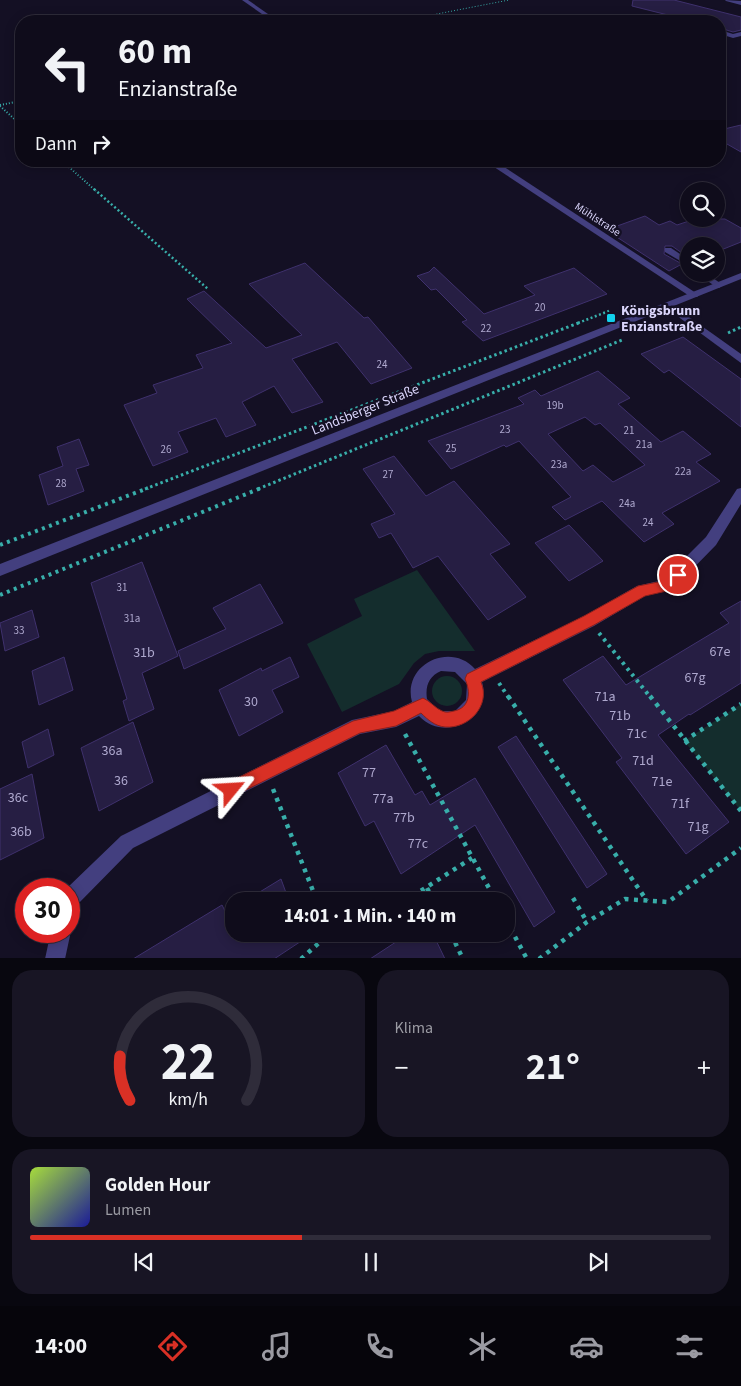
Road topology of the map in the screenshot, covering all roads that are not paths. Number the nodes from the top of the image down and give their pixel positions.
1 (245, 0) edge
2 (728, 0) edge
3 (741, 3) edge
4 (267, 15) edge
5 (726, 34) edge
6 (741, 34) edge
7 (498, 167) edge
8 (668, 250) dead end
9 (680, 258) edge
10 (741, 276) edge
11 (714, 282) edge
12 (719, 285) junction
13 (694, 295) junction
14 (668, 305) junction
15 (741, 359) edge
16 (741, 493) edge
17 (0, 570) edge
18 (472, 679) junction
19 (423, 705) junction
20 (80, 888) edge
21 (58, 943) edge
22 (55, 958) edge

1 - 4 street
2 - 3 street
5 - 6 lane
7 - 13 street, Mühlstraße
8 - 9 lane
10 - 12 street, Landsberger Straße
11 - 12 lane
12 - 13 street, Landsberger Straße
13 - 14 street, Landsberger Straße
14 - 15 street
14 - 17 street, Landsberger Straße
16 - 18 street
18 - 19 street
18 - 19 street
19 - 20 street
21 - 22 street

